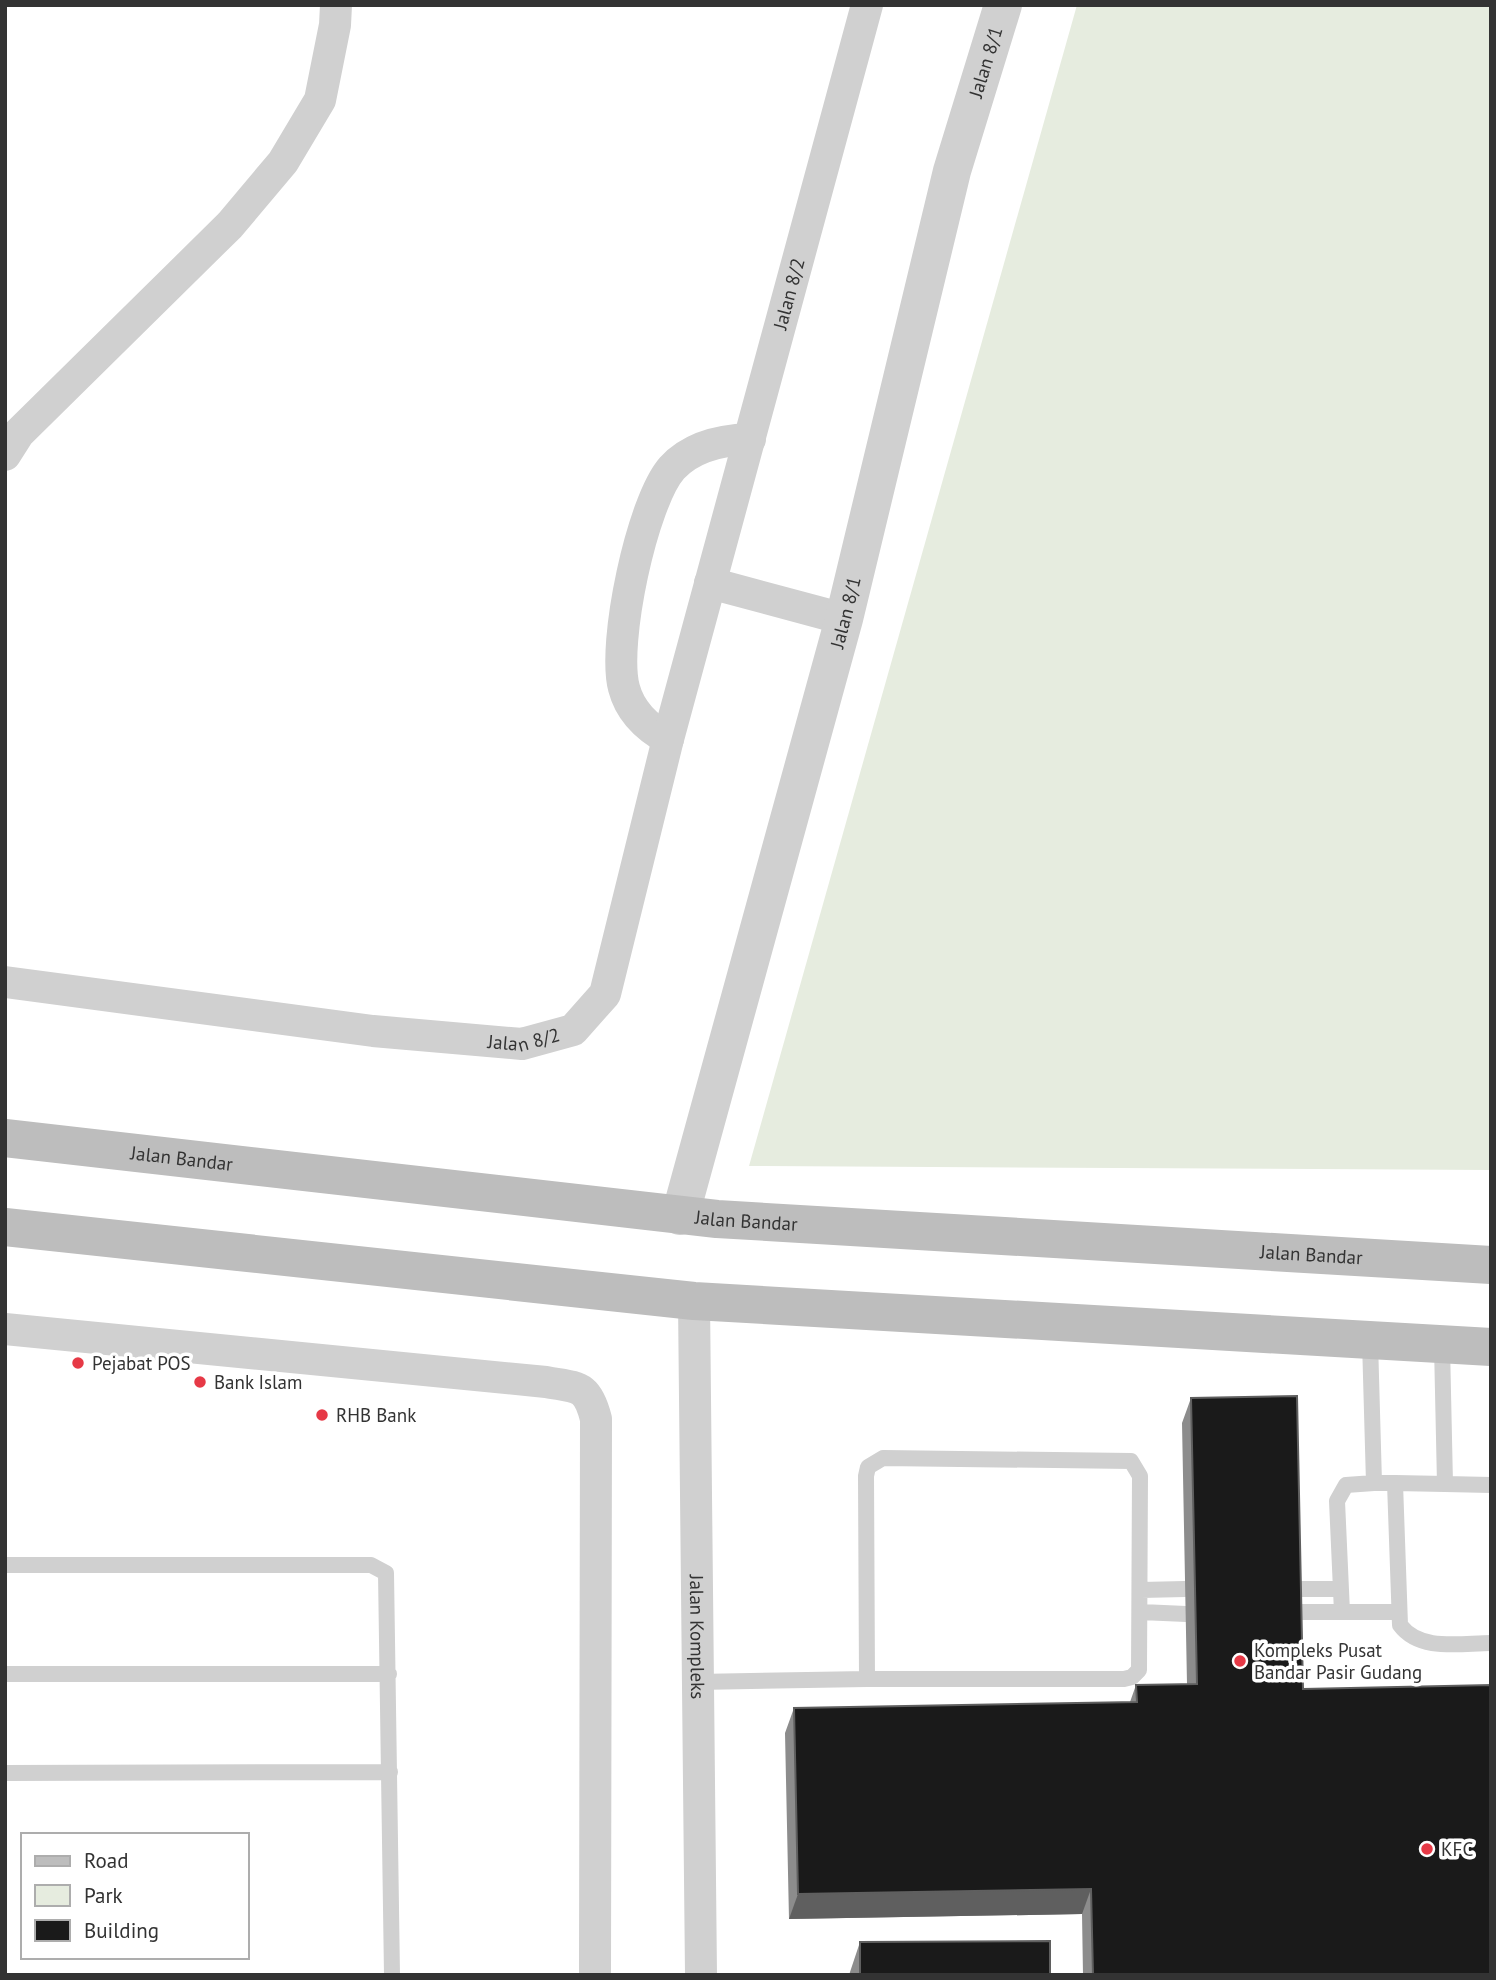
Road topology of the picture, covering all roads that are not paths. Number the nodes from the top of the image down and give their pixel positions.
1 (336, 5) edge
2 (867, 5) edge
3 (1003, 5) edge
4 (750, 439) junction
5 (5, 455) edge
6 (710, 583) junction
7 (844, 619) junction
8 (668, 739) junction
9 (5, 982) edge
10 (5, 1139) edge
11 (680, 1216) junction
12 (5, 1227) edge
13 (1491, 1265) edge
14 (694, 1301) junction
15 (5, 1329) edge
16 (1370, 1341) junction
17 (1442, 1346) junction
18 (1491, 1347) edge
19 (1374, 1483) junction
20 (1395, 1483) junction
21 (1445, 1484) junction
22 (1491, 1485) edge
23 (5, 1566) edge
24 (1291, 1589) edge
25 (1341, 1589) junction
26 (1140, 1590) junction
27 (1185, 1590) dead end
28 (1141, 1612) junction
29 (1292, 1612) edge
30 (1342, 1612) junction
31 (1398, 1612) junction
32 (1186, 1614) dead end
33 (1491, 1643) edge
34 (5, 1674) edge
35 (389, 1674) junction
36 (867, 1679) junction
37 (697, 1682) junction
38 (390, 1772) junction
39 (5, 1773) edge
40 (392, 1975) edge
41 (595, 1975) edge
42 (701, 1975) edge

1 - 5 street
2 - 4 street, Jalan 8/2
3 - 7 street, Jalan 8/1
4 - 6 street, Jalan 8/2
4 - 8 street
6 - 7 street
6 - 8 street, Jalan 8/2
7 - 11 street, Jalan 8/1
8 - 9 street, Jalan 8/2
10 - 11 main road, Jalan Bandar
11 - 13 main road, Jalan Bandar
12 - 14 main road
14 - 16 main road
14 - 37 street, Jalan Kompleks
15 - 41 street
16 - 17 main road
16 - 19 lane
17 - 18 main road
17 - 21 lane
19 - 20 lane
19 - 25 lane
20 - 21 lane
20 - 31 lane
21 - 22 lane
23 - 35 lane
24 - 25 lane
25 - 30 lane
26 - 27 lane
26 - 28 lane
26 - 36 lane
28 - 32 lane
28 - 36 lane
29 - 30 lane
30 - 31 lane
31 - 33 lane
34 - 35 lane
35 - 38 lane
36 - 37 lane
37 - 42 street, Jalan Kompleks
38 - 39 lane
38 - 40 lane

